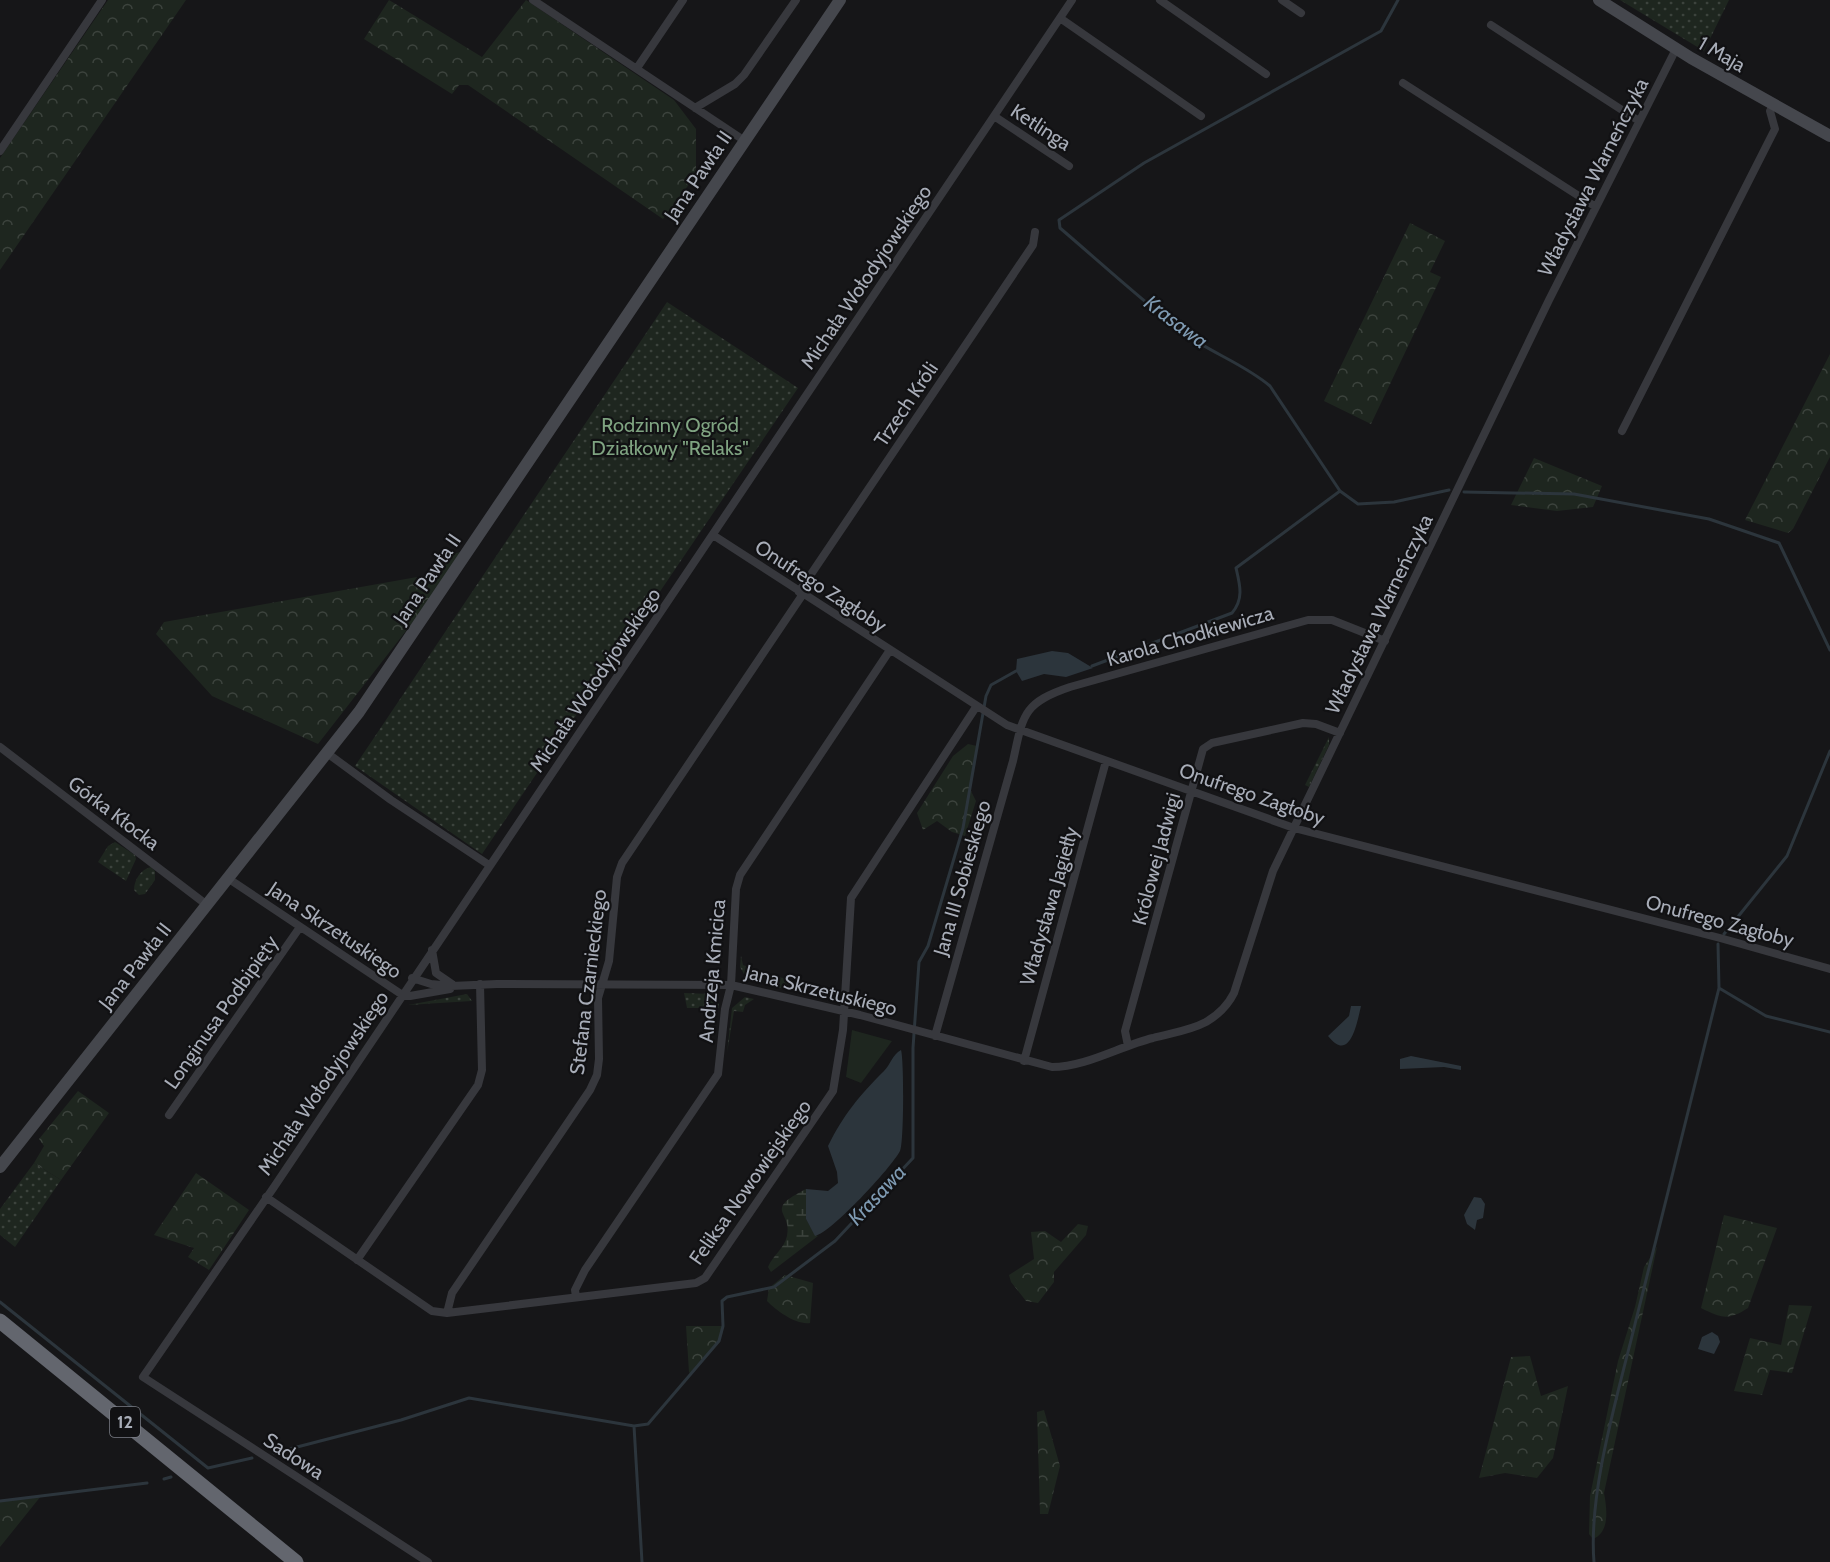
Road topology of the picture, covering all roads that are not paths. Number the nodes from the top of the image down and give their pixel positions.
1 (102, 0) edge
2 (533, 0) edge
3 (683, 0) edge
4 (796, 0) edge
5 (840, 0) edge
6 (1072, 0) edge
7 (1160, 0) edge
8 (1282, 0) edge
9 (1599, 0) edge
10 (1301, 13) dead end
11 (1060, 18) junction
12 (1491, 25) dead end
13 (1676, 49) junction
14 (637, 68) junction
15 (1266, 74) dead end
16 (1403, 83) dead end
17 (1773, 105) junction
18 (695, 108) junction
19 (994, 116) junction
20 (1201, 116) dead end
21 (1639, 121) junction
22 (1830, 136) edge
23 (745, 141) junction
24 (0, 151) edge
25 (1069, 166) dead end
26 (1596, 207) junction
27 (1035, 232) dead end
28 (1622, 431) dead end
29 (713, 535) junction
30 (801, 593) junction
31 (1385, 641) junction
32 (890, 650) junction
33 (981, 710) junction
34 (1018, 728) junction
35 (1340, 733) junction
36 (0, 747) edge
37 (327, 753) junction
38 (1106, 761) junction
39 (1191, 791) junction
40 (1294, 828) junction
41 (489, 865) junction
42 (228, 879) junction
43 (207, 905) junction
44 (300, 927) junction
45 (432, 950) junction
46 (1830, 969) edge
47 (412, 978) junction
48 (480, 984) junction
49 (601, 984) junction
50 (731, 985) junction
51 (462, 986) junction
52 (402, 994) junction
53 (844, 1011) junction
54 (935, 1036) junction
55 (1128, 1046) junction
56 (1024, 1061) junction
57 (169, 1115) dead end
58 (0, 1167) edge
59 (266, 1197) junction
60 (357, 1260) junction
61 (576, 1297) junction
62 (447, 1313) junction
63 (0, 1322) edge
64 (143, 1377) joint
65 (296, 1562) edge
66 (428, 1562) edge

1 - 24 street
2 - 14 street
3 - 14 street
4 - 18 street
5 - 23 main road, Jana Pawła II
6 - 11 street, Michała Wołodyjowskiego
7 - 15 street
8 - 10 street
9 - 13 main road, 1 Maja
11 - 19 street, Michała Wołodyjowskiego
11 - 20 street
12 - 21 street
13 - 17 main road, 1 Maja
13 - 21 street, Władysława Warneńczyka
14 - 18 street
16 - 26 street
17 - 22 main road, 1 Maja
17 - 28 street
18 - 23 street
19 - 25 street, Ketlinga
19 - 29 street, Michała Wołodyjowskiego
21 - 26 street, Władysława Warneńczyka
23 - 37 main road, Jana Pawła II
26 - 31 street, Władysława Warneńczyka
27 - 30 street, Trzech Króli
29 - 30 street, Onufrego Zagłoby
29 - 41 street, Michała Wołodyjowskiego
30 - 32 street, Onufrego Zagłoby
30 - 49 street, Stefana Czarnieckiego
31 - 34 street, Karola Chodkiewicza
31 - 35 street, Władysława Warneńczyka
32 - 33 street, Onufrego Zagłoby
32 - 50 street, Andrzeja Kmicica
33 - 34 street, Onufrego Zagłoby
33 - 53 street, Feliksa Nowowiejskiego
34 - 38 street, Onufrego Zagłoby
34 - 54 street, Jana III Sobieskiego
35 - 39 street, Królowej Jadwigi
35 - 40 street, Władysława Warneńczyka
36 - 43 street, Górka Kłocka
37 - 41 street
37 - 42 main road, Jana Pawła II
38 - 39 street, Onufrego Zagłoby
38 - 56 street, Władysława Jagiełły
39 - 40 street, Onufrego Zagłoby
39 - 55 street, Królowej Jadwigi
40 - 46 street, Onufrego Zagłoby
40 - 55 street, Władysława Warneńczyka
41 - 45 street, Michała Wołodyjowskiego
42 - 43 main road, Jana Pawła II
42 - 44 street, Jana Skrzetuskiego
43 - 58 main road, Jana Pawła II
44 - 52 street, Jana Skrzetuskiego
44 - 57 street, Longinusa Podbipięty
45 - 47 street, Michała Wołodyjowskiego
45 - 51 street, Jana Skrzetuskiego
47 - 51 street, Jana Skrzetuskiego
47 - 52 street, Michała Wołodyjowskiego
48 - 49 street, Jana Skrzetuskiego
48 - 51 street, Jana Skrzetuskiego
48 - 60 street
49 - 50 street, Jana Skrzetuskiego
49 - 62 street, Stefana Czarnieckiego
50 - 53 street, Jana Skrzetuskiego
50 - 61 street, Andrzeja Kmicica
51 - 52 street, Jana Skrzetuskiego
52 - 59 street, Michała Wołodyjowskiego
53 - 54 street, Jana Skrzetuskiego
53 - 61 street, Feliksa Nowowiejskiego
54 - 56 street, Jana Skrzetuskiego
55 - 56 street, Władysława Warneńczyka
59 - 60 street, Feliksa Nowowiejskiego
59 - 64 street, Michała Wołodyjowskiego
60 - 62 street, Feliksa Nowowiejskiego
61 - 62 street, Feliksa Nowowiejskiego
63 - 65 highway, 12
64 - 66 street, Sadowa

